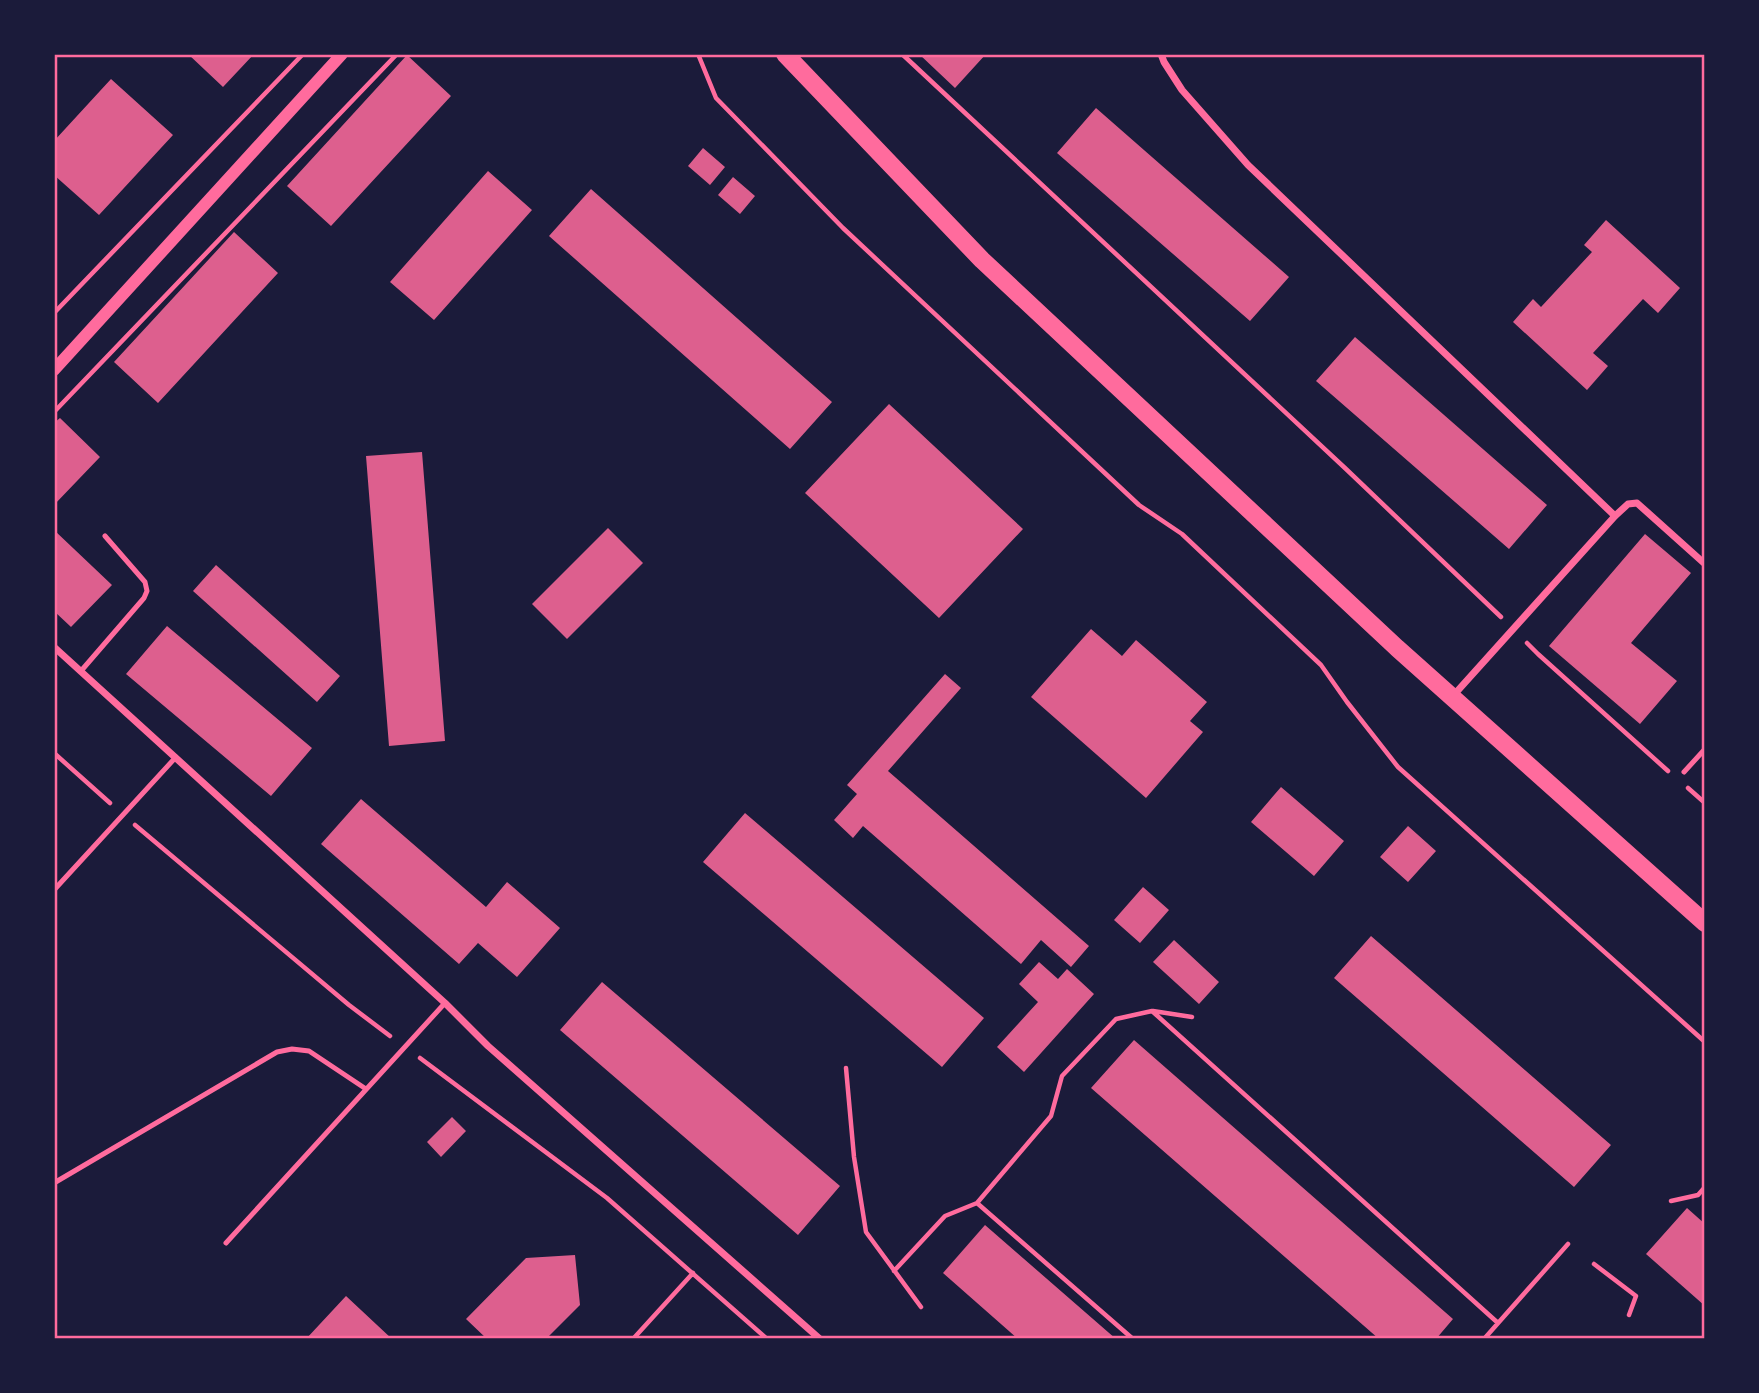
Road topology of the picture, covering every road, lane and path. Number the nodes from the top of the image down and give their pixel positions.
1 (303, 54) edge
2 (342, 54) edge
3 (397, 54) edge
4 (698, 54) edge
5 (785, 54) edge
6 (902, 54) edge
7 (1161, 54) edge
8 (54, 313) edge
9 (54, 370) edge
10 (54, 412) edge
11 (1615, 516) junction
12 (105, 536) dead end
13 (1705, 564) edge
14 (1513, 628) junction
15 (54, 647) edge
16 (81, 671) junction
17 (1452, 698) junction
18 (1705, 749) edge
19 (54, 753) edge
20 (176, 757) junction
21 (1684, 772) dead end
22 (1674, 775) dead end
23 (1684, 785) dead end
24 (1705, 803) edge
25 (123, 816) junction
26 (54, 890) edge
27 (1705, 923) edge
28 (445, 1003) junction
29 (1152, 1011) junction
30 (1192, 1017) dead end
31 (1705, 1042) edge
32 (404, 1046) junction
33 (846, 1068) dead end
34 (366, 1088) junction
35 (54, 1183) edge
36 (1705, 1186) edge
37 (1671, 1201) dead end
38 (977, 1203) junction
39 (226, 1243) dead end
40 (1568, 1244) dead end
41 (1594, 1264) dead end
42 (894, 1271) junction
43 (693, 1273) junction
44 (921, 1307) dead end
45 (1629, 1315) dead end
46 (1498, 1323) junction
47 (633, 1339) edge
48 (767, 1339) edge
49 (820, 1339) edge
50 (1133, 1339) edge
51 (1484, 1339) edge

1 - 8 path
2 - 9 street
3 - 10 path
4 - 31 path
5 - 17 main road
6 - 14 path
7 - 11 street
11 - 13 street
11 - 14 street
12 - 16 lane
14 - 17 street
14 - 22 path
15 - 16 street
16 - 20 street
17 - 27 main road
18 - 21 lane
19 - 25 path
20 - 25 lane
20 - 28 street
23 - 24 path
25 - 26 lane
25 - 32 path
28 - 32 lane
28 - 49 street
29 - 30 path
29 - 38 path
29 - 46 path
32 - 34 lane
32 - 43 path
33 - 42 path
34 - 35 lane
34 - 39 lane
36 - 37 path
38 - 42 path
38 - 50 path
40 - 46 path
41 - 45 path
42 - 44 path
43 - 47 path
43 - 48 path
46 - 51 path

